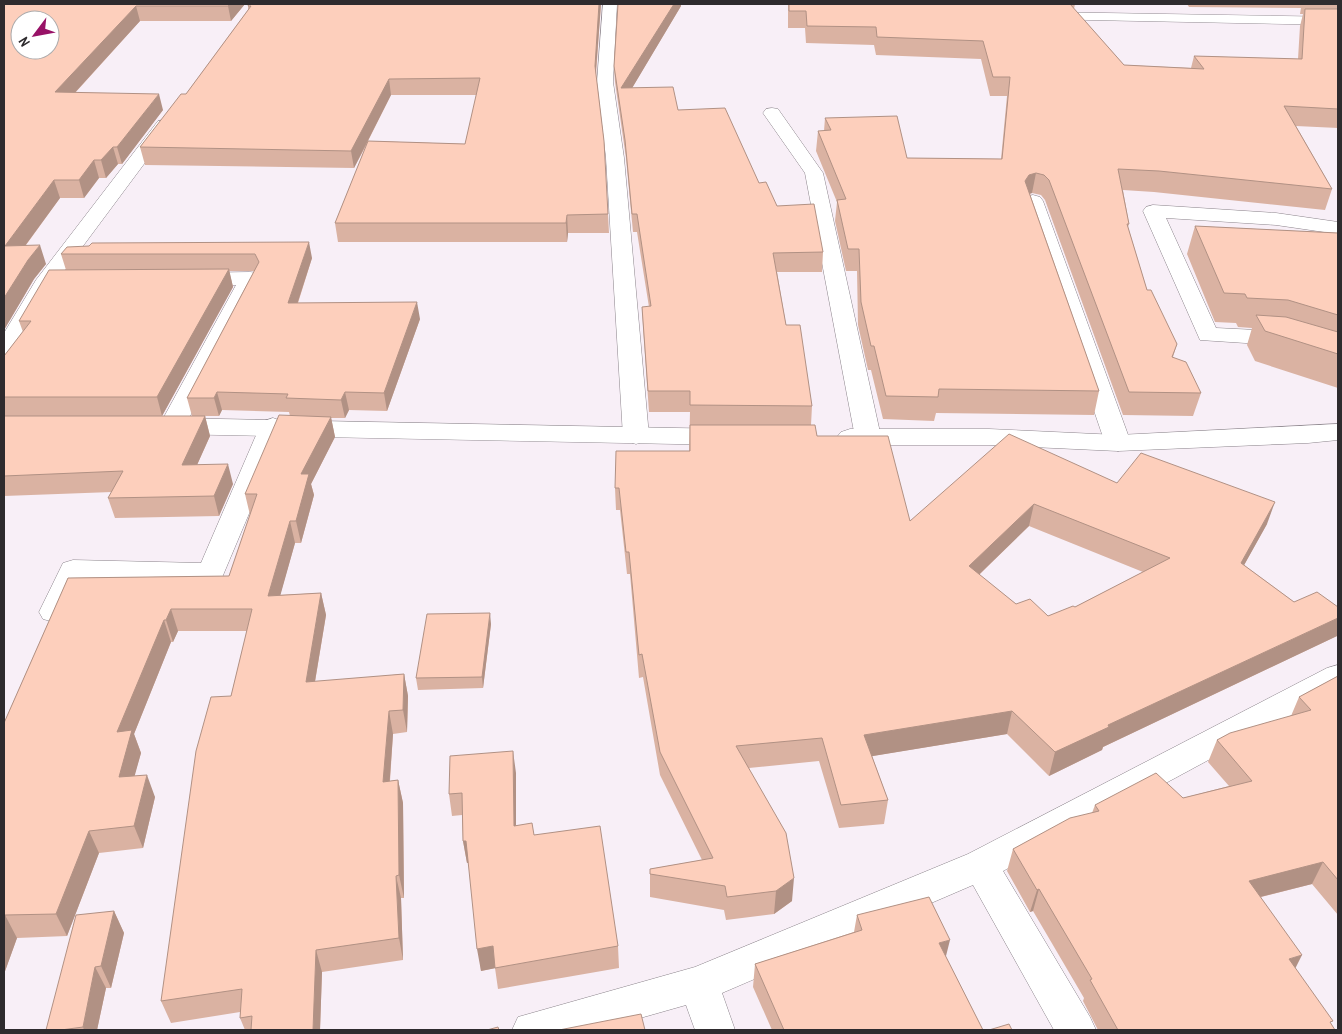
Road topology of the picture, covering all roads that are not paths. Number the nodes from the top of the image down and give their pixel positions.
1 (610, 4) edge
2 (1032, 16) edge
3 (1338, 21) edge
4 (772, 113) dead end
5 (173, 114) edge
6 (1033, 201) edge
7 (1338, 228) edge
8 (173, 279) edge
9 (47, 280) junction
10 (76, 280) edge
11 (4, 352) edge
12 (1338, 356) edge
13 (142, 426) edge
14 (172, 426) junction
15 (273, 426) junction
16 (1338, 432) edge
17 (636, 436) junction
18 (750, 437) edge
19 (825, 437) edge
20 (868, 437) junction
21 (1118, 443) junction
22 (42, 639) edge
23 (1338, 676) edge
24 (981, 865) junction
25 (699, 984) junction
26 (532, 1030) edge
27 (715, 1030) edge
28 (1076, 1030) edge

1 - 17 street
2 - 3 street
4 - 20 street
5 - 9 street
6 - 21 street
7 - 12 street
8 - 14 street
9 - 10 street
9 - 11 street
13 - 14 street
14 - 15 street
15 - 17 street
15 - 22 street
16 - 21 street
17 - 18 street
19 - 20 street
20 - 21 street
23 - 24 street
24 - 25 street
24 - 28 street
25 - 26 street
25 - 27 street

